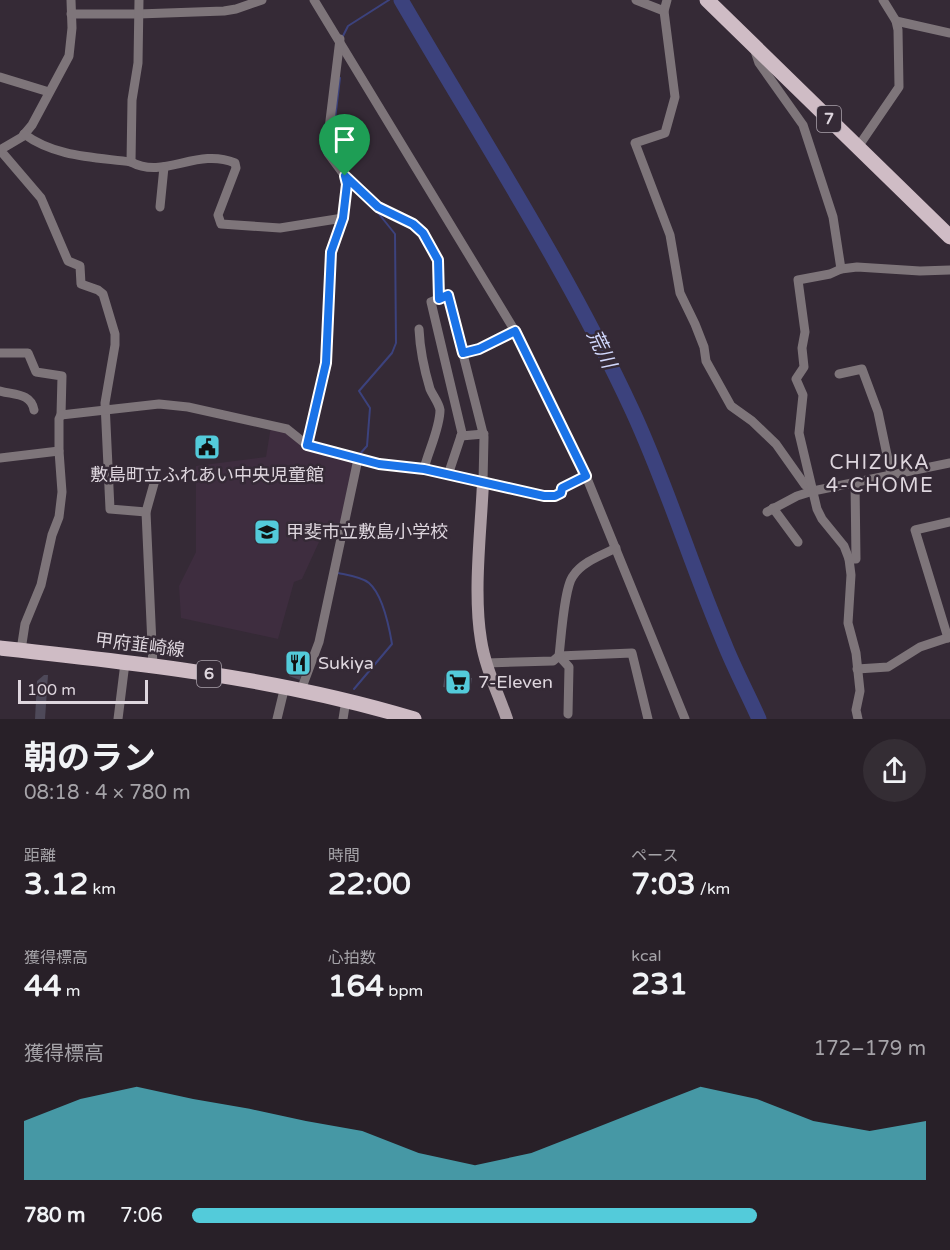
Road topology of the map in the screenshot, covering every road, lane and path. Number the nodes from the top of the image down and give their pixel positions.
1 (71, 0) edge
2 (139, 0) edge
3 (262, 0) edge
4 (314, 0) edge
5 (636, 0) edge
6 (668, 0) edge
7 (707, 0) edge
8 (883, 0) edge
9 (664, 11) junction
10 (71, 14) junction
11 (138, 14) junction
12 (896, 21) junction
13 (950, 33) edge
14 (340, 39) junction
15 (752, 44) junction
16 (0, 77) edge
17 (50, 92) junction
18 (24, 134) junction
19 (858, 147) junction
20 (131, 162) junction
21 (164, 167) junction
22 (345, 176) junction
23 (160, 207) dead end
24 (343, 218) junction
25 (950, 237) edge
26 (841, 269) junction
27 (950, 270) edge
28 (439, 299) junction
29 (418, 329) dead end
30 (515, 331) junction
31 (0, 353) edge
32 (463, 353) junction
33 (839, 374) dead end
34 (0, 391) edge
35 (34, 410) dead end
36 (105, 411) junction
37 (61, 415) junction
38 (484, 434) junction
39 (461, 436) junction
40 (307, 445) junction
41 (58, 452) junction
42 (0, 458) edge
43 (358, 459) junction
44 (950, 462) edge
45 (424, 469) junction
46 (891, 474) junction
47 (448, 475) junction
48 (586, 476) junction
49 (155, 480) dead end
50 (483, 482) junction
51 (855, 482) junction
52 (813, 491) junction
53 (146, 512) junction
54 (950, 522) edge
55 (798, 543) dead end
56 (616, 548) junction
57 (849, 559) junction
58 (949, 638) edge
59 (0, 648) edge
60 (21, 650) junction
61 (559, 656) junction
62 (124, 663) junction
63 (486, 663) junction
64 (153, 667) junction
65 (857, 669) junction
66 (285, 686) junction
67 (301, 690) junction
68 (346, 700) junction
69 (568, 714) dead end
70 (118, 719) edge
71 (277, 719) edge
72 (343, 719) edge
73 (414, 719) edge
74 (507, 719) edge
75 (648, 719) edge
76 (685, 719) edge
77 (858, 719) edge

1 - 10 street
2 - 11 street
3 - 11 street
4 - 14 street
5 - 9 street
6 - 9 street
7 - 15 main road, 7
8 - 12 street
9 - 52 street
10 - 11 street
10 - 17 street
11 - 20 street
12 - 13 street
12 - 19 street
14 - 22 street
14 - 30 street
15 - 19 main road, 7
15 - 26 street
16 - 17 street
17 - 18 street
18 - 20 street
18 - 36 street
19 - 25 main road, 7
20 - 21 street
21 - 23 street
21 - 24 street
22 - 24 street
22 - 28 street
24 - 40 street
26 - 27 street
26 - 52 street
28 - 32 street
28 - 39 street
29 - 45 street
30 - 32 street
30 - 48 street
31 - 37 street
32 - 38 street
33 - 46 street
34 - 35 street
36 - 37 street
36 - 40 street
36 - 53 street
37 - 41 street
38 - 39 street
38 - 50 street
39 - 47 street
40 - 43 street
41 - 42 street
41 - 60 street
43 - 45 street
43 - 67 street
44 - 46 street
45 - 47 street
46 - 51 street
47 - 50 street
48 - 50 street
48 - 56 street
49 - 53 street
50 - 63 street
51 - 52 street
51 - 57 street
52 - 55 street
52 - 57 street
53 - 64 street
54 - 58 street
56 - 61 street
56 - 76 street
57 - 65 street
58 - 65 street
59 - 60 main road, 甲府韮崎線 / 6
60 - 62 main road, 甲府韮崎線 / 6
61 - 63 street
61 - 69 street
61 - 75 street
62 - 64 main road, 甲府韮崎線 / 6
62 - 70 street
63 - 74 street
64 - 66 main road, 甲府韮崎線 / 6
65 - 77 street
66 - 67 main road, 甲府韮崎線 / 6
66 - 71 street
67 - 68 main road, 甲府韮崎線 / 6
68 - 72 street
68 - 73 main road, 甲府韮崎線 / 6

